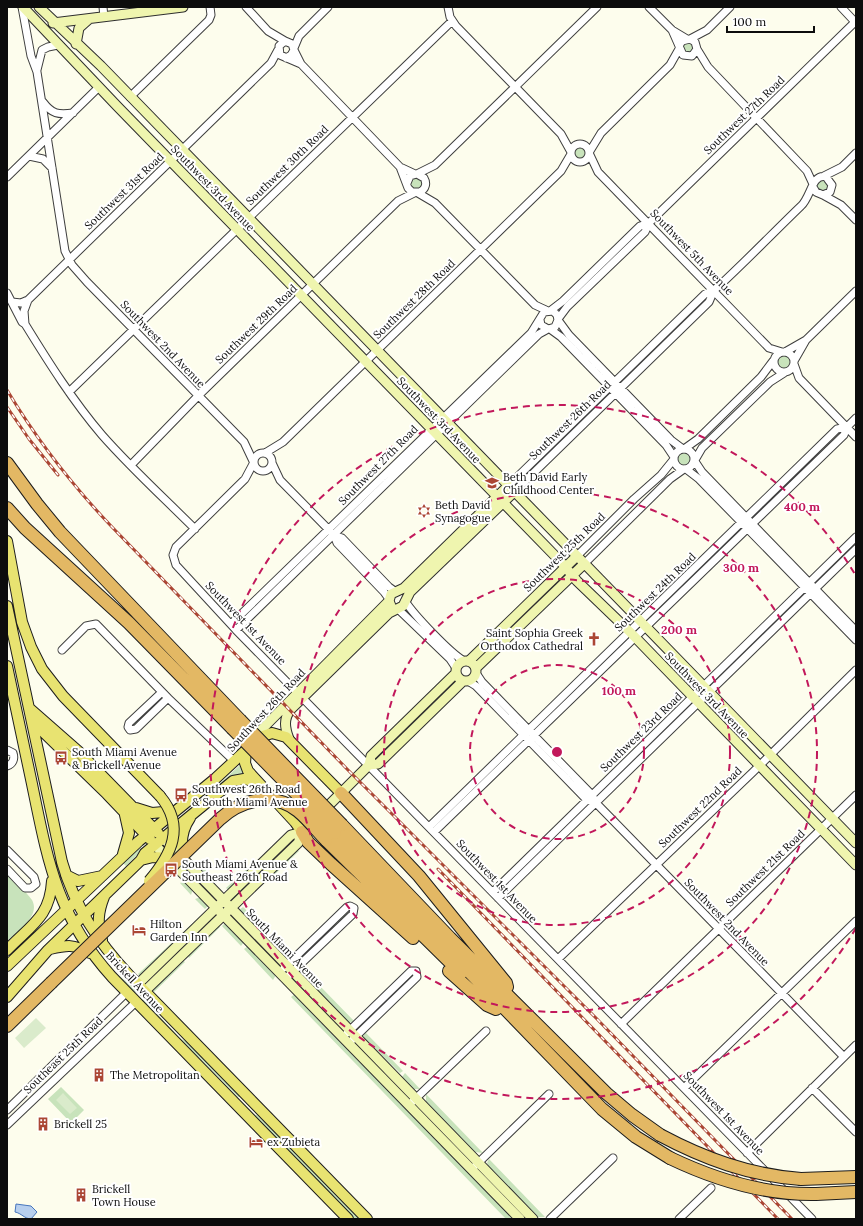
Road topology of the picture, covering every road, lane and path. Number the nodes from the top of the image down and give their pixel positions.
1 (22, 7) edge
2 (39, 7) edge
3 (103, 7) edge
4 (183, 7) edge
5 (210, 7) edge
6 (246, 7) edge
7 (328, 7) edge
8 (448, 7) edge
9 (597, 7) edge
10 (648, 7) edge
11 (730, 7) edge
12 (841, 7) edge
13 (172, 8) edge
14 (32, 18) junction
15 (104, 18) junction
16 (88, 20) junction
17 (452, 20) junction
18 (856, 22) edge
19 (55, 23) junction
20 (672, 30) junction
21 (707, 30) junction
22 (268, 31) junction
23 (299, 36) junction
24 (688, 39) junction
25 (286, 42) junction
26 (76, 44) junction
27 (58, 45) junction
28 (679, 48) junction
29 (698, 48) junction
30 (278, 49) junction
31 (294, 49) junction
32 (285, 57) junction
33 (688, 57) junction
34 (271, 63) junction
35 (300, 64) junction
36 (670, 65) junction
37 (708, 67) junction
38 (37, 72) junction
39 (120, 86) junction
40 (99, 87) junction
41 (516, 87) junction
42 (130, 97) junction
43 (41, 100) junction
44 (73, 112) junction
45 (352, 117) junction
46 (757, 118) junction
47 (601, 133) junction
48 (561, 134) junction
49 (47, 138) junction
50 (580, 144) junction
51 (182, 150) junction
52 (571, 153) junction
53 (590, 153) junction
54 (856, 153) edge
55 (29, 156) junction
56 (170, 161) junction
57 (580, 163) junction
58 (435, 165) junction
59 (400, 167) junction
60 (842, 167) junction
61 (52, 168) junction
62 (807, 171) junction
63 (561, 172) junction
64 (598, 172) junction
65 (416, 174) junction
66 (822, 176) junction
67 (7, 177) edge
68 (426, 183) junction
69 (407, 184) junction
70 (813, 186) junction
71 (832, 186) junction
72 (416, 193) junction
73 (822, 195) junction
74 (398, 201) junction
75 (806, 201) junction
76 (435, 202) junction
77 (841, 205) junction
78 (248, 218) junction
79 (856, 220) edge
80 (649, 223) junction
81 (237, 229) junction
82 (481, 250) junction
83 (69, 260) junction
84 (312, 285) junction
85 (714, 290) junction
86 (856, 291) edge
87 (7, 294) edge
88 (301, 296) junction
89 (28, 300) junction
90 (12, 302) junction
91 (534, 305) junction
92 (549, 311) junction
93 (540, 319) junction
94 (558, 320) junction
95 (25, 324) junction
96 (134, 329) junction
97 (549, 329) junction
98 (806, 340) junction
99 (769, 348) junction
100 (377, 351) junction
101 (784, 352) junction
102 (773, 361) junction
103 (366, 362) junction
104 (794, 362) junction
105 (784, 373) junction
106 (799, 378) junction
107 (615, 382) junction
108 (621, 387) junction
109 (609, 388) junction
110 (69, 392) junction
111 (615, 393) junction
112 (198, 396) junction
113 (856, 418) edge
114 (445, 421) junction
115 (846, 427) junction
116 (434, 432) junction
117 (856, 437) edge
118 (244, 442) junction
119 (283, 442) junction
120 (683, 448) junction
121 (264, 453) junction
122 (674, 458) junction
123 (695, 460) junction
124 (272, 461) junction
125 (253, 462) junction
126 (7, 463) edge
127 (131, 465) junction
128 (685, 469) junction
129 (263, 471) junction
130 (245, 479) junction
131 (280, 480) junction
132 (511, 489) junction
133 (500, 500) junction
134 (7, 508) edge
135 (747, 517) junction
136 (741, 523) junction
137 (753, 523) junction
138 (194, 529) junction
139 (747, 529) junction
140 (331, 532) junction
141 (856, 537) edge
142 (7, 541) edge
143 (856, 549) edge
144 (577, 556) junction
145 (584, 564) junction
146 (566, 567) junction
147 (572, 575) junction
148 (807, 585) junction
149 (813, 591) junction
150 (397, 592) junction
151 (389, 600) junction
152 (405, 600) junction
153 (7, 606) edge
154 (397, 609) junction
155 (231, 624) junction
156 (644, 624) junction
157 (236, 630) junction
158 (856, 631) edge
159 (632, 635) junction
160 (856, 640) edge
161 (62, 650) dead end
162 (466, 661) junction
163 (7, 666) edge
164 (856, 670) edge
165 (456, 671) junction
166 (476, 671) junction
167 (466, 681) junction
168 (706, 690) junction
169 (162, 692) junction
170 (300, 695) junction
171 (11, 697) edge
172 (168, 698) junction
173 (695, 700) junction
174 (30, 708) junction
175 (33, 721) junction
176 (236, 724) junction
177 (529, 736) junction
178 (289, 739) junction
179 (255, 740) junction
180 (53, 742) junction
181 (38, 746) junction
182 (7, 750) edge
183 (246, 750) junction
184 (770, 754) junction
185 (234, 761) junction
186 (369, 765) junction
187 (7, 766) edge
188 (759, 766) junction
189 (256, 782) junction
190 (341, 793) junction
191 (856, 795) edge
192 (590, 798) junction
193 (596, 802) junction
194 (129, 810) junction
195 (177, 811) junction
196 (191, 816) junction
197 (832, 819) junction
198 (154, 828) junction
199 (821, 829) junction
200 (432, 830) junction
201 (302, 832) junction
202 (334, 833) junction
203 (146, 835) junction
204 (162, 837) junction
205 (856, 843) edge
206 (154, 844) junction
207 (7, 850) edge
208 (123, 856) junction
209 (168, 858) junction
210 (141, 860) junction
211 (184, 860) junction
212 (656, 865) junction
213 (856, 865) edge
214 (7, 869) edge
215 (52, 875) junction
216 (66, 875) junction
217 (102, 876) junction
218 (106, 894) junction
219 (495, 895) junction
220 (136, 899) junction
221 (223, 900) junction
222 (76, 901) junction
223 (216, 907) junction
224 (231, 908) junction
225 (66, 909) junction
226 (83, 915) junction
227 (223, 915) junction
228 (856, 921) edge
229 (74, 925) junction
230 (718, 929) junction
231 (104, 946) junction
232 (176, 947) junction
233 (7, 950) edge
234 (48, 950) junction
235 (92, 954) junction
236 (183, 954) junction
237 (558, 959) junction
238 (7, 966) edge
239 (286, 972) junction
240 (141, 988) junction
241 (127, 992) junction
242 (781, 993) junction
243 (7, 997) edge
244 (510, 998) junction
245 (152, 1000) junction
246 (136, 1002) junction
247 (496, 1009) junction
248 (99, 1020) junction
249 (621, 1024) junction
250 (7, 1026) edge
251 (108, 1028) junction
252 (486, 1031) dead end
253 (349, 1037) junction
254 (536, 1040) junction
255 (856, 1045) edge
256 (844, 1057) junction
257 (56, 1064) junction
258 (63, 1072) junction
259 (684, 1088) junction
260 (812, 1088) junction
261 (549, 1094) dead end
262 (252, 1101) junction
263 (412, 1102) junction
264 (9, 1108) edge
265 (242, 1110) junction
266 (18, 1114) junction
267 (7, 1125) edge
268 (856, 1132) edge
269 (746, 1152) junction
270 (613, 1158) dead end
271 (475, 1166) junction
272 (856, 1177) edge
273 (711, 1188) dead end
274 (856, 1192) edge
275 (348, 1219) edge
276 (366, 1219) edge
277 (520, 1219) edge
278 (533, 1219) edge
279 (550, 1219) edge
280 (680, 1219) edge
281 (812, 1219) edge

1 - 14 main road, Southwest 3rd Avenue
1 - 38 street
2 - 19 main road, Southwest 3rd Avenue
3 - 15 street
4 - 13 main road
5 - 42 street
6 - 22 street
7 - 23 street
8 - 17 street
9 - 41 street
10 - 20 street
11 - 21 street
12 - 18 street
13 - 15 main road
14 - 19 main road
14 - 27 main road, Southwest 3rd Avenue
15 - 16 main road
16 - 19 main road
16 - 26 main road
17 - 41 street
17 - 45 street, Southwest 30th Road
18 - 46 street, Southwest 27th Road
19 - 26 main road, Southwest 3rd Avenue
20 - 24 street
20 - 28 street
21 - 24 street
21 - 29 street
22 - 25 street
22 - 30 street
23 - 25 street
23 - 31 street
24 - 28 street
24 - 29 street
25 - 30 street
25 - 31 street
26 - 39 main road, Southwest 3rd Avenue
27 - 38 street
27 - 40 main road, Southwest 3rd Avenue
28 - 33 street
28 - 36 street
29 - 33 street
29 - 37 street
30 - 32 street
30 - 34 street, Southwest 31st Road
31 - 32 street
31 - 35 street
32 - 34 street, Southwest 31st Road
32 - 35 street
33 - 36 street
33 - 37 street
34 - 51 street, Southwest 31st Road
35 - 45 street
36 - 47 street
37 - 46 street
38 - 43 street
39 - 40 main road
39 - 42 main road, Southwest 3rd Avenue
40 - 44 street
40 - 56 main road, Southwest 3rd Avenue
41 - 48 street
41 - 58 street
42 - 51 main road, Southwest 3rd Avenue
43 - 44 street
43 - 49 street
44 - 49 street
45 - 59 street
45 - 78 street, Southwest 30th Road
46 - 62 street
46 - 80 street, Southwest 27th Road
47 - 50 street
47 - 53 street
48 - 50 street
48 - 52 street
49 - 55 street
49 - 61 street
50 - 52 street
50 - 53 street
51 - 56 street, Southwest 31st Road
51 - 78 main road, Southwest 3rd Avenue
52 - 57 street
52 - 63 street, Southwest 28th Road
53 - 57 street
53 - 64 street, Southwest 5th Avenue
54 - 60 street
55 - 61 street
55 - 67 street
56 - 81 main road, Southwest 3rd Avenue
56 - 83 street, Southwest 31st Road
57 - 63 street, Southwest 28th Road
57 - 64 street, Southwest 5th Avenue
58 - 65 street
58 - 68 street
59 - 65 street
59 - 69 street
60 - 66 street
60 - 71 street
61 - 83 street
62 - 66 street
62 - 70 street
63 - 82 street, Southwest 28th Road
64 - 80 street, Southwest 5th Avenue
65 - 68 street
65 - 69 street
66 - 70 street
66 - 71 street
68 - 72 street
68 - 76 street
69 - 72 street
69 - 74 street, Southwest 29th Road
70 - 73 street
70 - 75 street, Southwest 26th Road
71 - 73 street
71 - 77 street
72 - 74 street, Southwest 29th Road
72 - 76 street
73 - 75 street, Southwest 26th Road
73 - 77 street
74 - 84 street, Southwest 29th Road
75 - 85 street, Southwest 26th Road
76 - 82 street
77 - 79 street
78 - 81 street, Southwest 30th Road
78 - 84 main road, Southwest 3rd Avenue
80 - 85 street, Southwest 5th Avenue
80 - 92 street, Southwest 27th Road
80 - 94 street, Southwest 27th Road
81 - 88 main road, Southwest 3rd Avenue
81 - 96 street, Southwest 30th Road
82 - 91 street
82 - 100 street, Southwest 28th Road
83 - 89 street, Southwest 31st Road
83 - 96 street, Southwest 2nd Avenue
84 - 88 street, Southwest 29th Road
84 - 100 main road, Southwest 3rd Avenue
85 - 99 street, Southwest 5th Avenue
85 - 107 street, Southwest 26th Road
85 - 108 street, Southwest 26th Road
86 - 98 street
87 - 90 street
88 - 103 main road, Southwest 3rd Avenue
88 - 112 street, Southwest 29th Road
89 - 90 street
89 - 95 street
90 - 95 street
91 - 92 street
91 - 93 street
92 - 93 street
92 - 94 street
93 - 97 street
93 - 114 street, Southwest 27th Road
94 - 97 street
94 - 107 street
95 - 110 street
96 - 110 street, Southwest 30th Road
96 - 112 street, Southwest 2nd Avenue
97 - 109 street
97 - 114 street, Southwest 27th Road
98 - 101 street
98 - 104 street
99 - 101 street, Southwest 5th Avenue
99 - 102 street, Southwest 5th Avenue
100 - 103 street, Southwest 28th Road
100 - 114 main road, Southwest 3rd Avenue
101 - 102 street
101 - 104 street
102 - 105 street
102 - 120 street
103 - 116 main road, Southwest 3rd Avenue
103 - 119 street, Southwest 28th Road
104 - 105 street
104 - 106 street
105 - 106 street
105 - 123 street
106 - 115 street
107 - 108 street
107 - 109 street, Southwest 26th Road
108 - 111 street, Southwest 26th Road
108 - 120 street
109 - 111 street
109 - 132 street, Southwest 26th Road
110 - 127 street
111 - 122 street
111 - 132 street, Southwest 26th Road
112 - 118 street, Southwest 2nd Avenue
112 - 127 street, Southwest 29th Road
113 - 115 street, Southwest 24th Road
114 - 116 street, Southwest 27th Road
114 - 132 main road, Southwest 3rd Avenue
115 - 117 street
115 - 135 street, Southwest 24th Road
115 - 137 street, Southwest 24th Road
116 - 133 main road, Southwest 3rd Avenue
116 - 140 street, Southwest 27th Road
118 - 121 street, Southwest 2nd Avenue
118 - 125 street, Southwest 2nd Avenue
119 - 121 street, Southwest 28th Road
119 - 124 street, Southwest 28th Road
120 - 122 street
120 - 123 street
121 - 124 street
121 - 125 street
122 - 128 street
122 - 144 street, Southwest 25th Road
123 - 128 street
123 - 135 street
124 - 129 street
124 - 131 street
125 - 129 street
125 - 130 street
126 - 176 highway
127 - 138 street
128 - 136 street
128 - 145 street, Southwest 25th Road
129 - 130 street
129 - 131 street
130 - 138 street
131 - 140 street
132 - 133 main road, Southwest 26th Road
132 - 144 main road, Southwest 3rd Avenue
133 - 146 main road, Southwest 3rd Avenue
133 - 150 main road, Southwest 26th Road
133 - 152 main road, Southwest 26th Road
134 - 176 highway
135 - 136 street, Southwest 24th Road
135 - 137 street
136 - 139 street
136 - 156 street, Southwest 24th Road
137 - 139 street, Southwest 24th Road
137 - 148 street
138 - 155 street, Southwest 1st Avenue
139 - 148 street
139 - 156 street, Southwest 24th Road
140 - 150 street
140 - 151 street
140 - 155 street, Southwest 27th Road
140 - 157 street, Southwest 27th Road
141 - 148 street, Southwest 23rd Road
142 - 220 main road, bridge
143 - 149 street, Southwest 23rd Road
144 - 145 main road, Southwest 3rd Avenue
144 - 146 main road, Southwest 25th Road
145 - 147 main road, Southwest 25th Road
145 - 156 main road, Southwest 3rd Avenue
146 - 147 main road, Southwest 3rd Avenue
146 - 162 main road, Southwest 25th Road
147 - 159 main road, Southwest 3rd Avenue
147 - 166 main road, Southwest 25th Road
148 - 149 street
148 - 168 street, Southwest 23rd Road
149 - 158 street
149 - 160 street
149 - 168 street, Southwest 23rd Road
150 - 151 main road
150 - 152 main road
151 - 154 main road
151 - 170 main road, Southwest 26th Road
152 - 154 main road
152 - 162 street
153 - 174 main road, Brickell Avenue
154 - 165 street
154 - 170 main road, Southwest 26th Road
155 - 157 street, Southwest 1st Avenue
156 - 159 street, Southwest 24th Road
156 - 168 main road, Southwest 3rd Avenue
157 - 170 street, Southwest 1st Avenue
159 - 173 main road, Southwest 3rd Avenue
159 - 177 street, Southwest 24th Road
161 - 169 street
162 - 165 main road
162 - 166 main road
163 - 171 main road, Brickell Avenue
164 - 184 street, Southwest 22nd Road
165 - 167 main road
165 - 186 main road
166 - 167 main road
166 - 177 street, Southwest 2nd Avenue
167 - 177 street, Southwest 2nd Avenue
167 - 186 main road
168 - 173 street, Southwest 23rd Road
168 - 184 main road, Southwest 3rd Avenue
169 - 172 street
169 - 172 street
170 - 178 main road, Southwest 26th Road
170 - 179 main road, Southwest 26th Road
170 - 186 street, Southwest 1st Avenue
171 - 174 main road, South Miami Avenue
171 - 175 main road, South Miami Avenue
171 - 215 main road, Brickell Avenue
172 - 185 street
173 - 188 main road, Southwest 3rd Avenue
173 - 192 street, Southwest 23rd Road
173 - 193 street, Southwest 23rd Road
174 - 175 main road, Brickell Avenue
174 - 194 main road, South Miami Avenue
175 - 180 main road, South Miami Avenue
175 - 181 main road, Brickell Avenue
176 - 202 highway, bridge
177 - 192 street, Southwest 2nd Avenue
177 - 200 street, Southwest 24th Road
178 - 179 main road
178 - 190 main road
179 - 183 main road, Southwest 26th Road
180 - 181 main road
180 - 194 main road, South Miami Avenue
181 - 216 main road, Brickell Avenue
182 - 187 street
183 - 185 main road, Southwest 26th Road
183 - 189 main road
184 - 188 street, Southwest 22nd Road
184 - 197 main road, Southwest 3rd Avenue
185 - 195 main road, Southwest 26th Road
186 - 190 main road
186 - 200 street, Southwest 1st Avenue
188 - 199 main road, Southwest 3rd Avenue
188 - 212 street, Southwest 22nd Road
189 - 196 main road
189 - 201 main road
190 - 201 main road
190 - 244 highway
191 - 197 street, Southwest 21st Road
192 - 193 street, Southwest 2nd Avenue
192 - 219 street, Southwest 23rd Road
193 - 212 street, Southwest 2nd Avenue
193 - 219 street, Southwest 23rd Road
194 - 195 main road
194 - 198 main road, South Miami Avenue
194 - 203 main road, South Miami Avenue
194 - 208 main road
195 - 198 main road, Southwest 26th Road
196 - 204 main road
196 - 211 main road
197 - 199 street, Southwest 21st Road
197 - 205 main road, Southwest 3rd Avenue
198 - 203 main road, Southwest 26th Road
198 - 204 main road, South Miami Avenue
199 - 213 main road, Southwest 3rd Avenue
199 - 230 street, Southwest 21st Road
200 - 219 street, Southwest 1st Avenue
201 - 221 main road
201 - 224 main road
201 - 247 highway
202 - 220 highway, bridge
202 - 244 highway
202 - 247 highway
202 - 254 highway
203 - 206 main road, South Miami Avenue
203 - 208 main road, Southwest 26th Road
204 - 206 main road
204 - 211 main road, South Miami Avenue
206 - 209 main road, South Miami Avenue
206 - 210 main road
207 - 214 street
208 - 217 main road, Southwest 26th Road
209 - 210 main road
209 - 223 main road, South Miami Avenue
210 - 218 main road
211 - 221 main road, South Miami Avenue
212 - 230 street, Southwest 2nd Avenue
212 - 237 street, Southwest 22nd Road
215 - 225 main road, Brickell Avenue
215 - 233 main road
216 - 217 main road
216 - 222 main road, Brickell Avenue
217 - 222 main road, Southwest 26th Road
218 - 226 main road
218 - 231 main road
219 - 237 street, Southwest 1st Avenue
220 - 250 highway, bridge
221 - 223 main road
221 - 224 main road, South Miami Avenue
222 - 225 main road, Southwest 26th Road
222 - 226 main road, Brickell Avenue
223 - 227 main road, South Miami Avenue
223 - 232 main road
224 - 227 main road
224 - 239 main road, South Miami Avenue
225 - 229 main road, Brickell Avenue
225 - 238 main road, Southwest 26th Road
226 - 229 main road
226 - 231 main road, Brickell Avenue
227 - 236 main road
227 - 239 main road, South Miami Avenue
228 - 242 street
229 - 234 main road
229 - 235 main road, Brickell Avenue
230 - 242 street, Southwest 2nd Avenue
230 - 249 street, Southwest 21st Road
231 - 240 main road, Brickell Avenue
232 - 236 main road
232 - 240 main road
234 - 235 main road
234 - 243 main road
235 - 241 main road, Brickell Avenue
236 - 240 main road
237 - 249 street, Southwest 1st Avenue
239 - 239 street
239 - 253 main road, South Miami Avenue
240 - 245 main road, Brickell Avenue
241 - 245 main road
241 - 246 main road, Brickell Avenue
241 - 248 street, Southeast 25th Road
242 - 256 street, Southwest 2nd Avenue
242 - 259 street
244 - 272 highway, bridge
245 - 262 main road, Brickell Avenue
246 - 251 street, Southeast 25th Road
246 - 265 main road, Brickell Avenue
247 - 254 highway
248 - 251 street
248 - 257 street, Southeast 25th Road
249 - 259 street, Southwest 1st Avenue
251 - 258 street, Southeast 25th Road
252 - 263 street
253 - 253 street
253 - 263 main road, South Miami Avenue
254 - 274 highway, bridge
255 - 256 street
256 - 260 street
257 - 258 street
257 - 264 street, Southeast 25th Road
258 - 266 street, Southeast 25th Road
259 - 269 street, Southwest 1st Avenue
260 - 268 street
260 - 269 street
261 - 271 street
262 - 265 main road
262 - 276 main road, Brickell Avenue
263 - 271 main road, South Miami Avenue
264 - 266 street
265 - 275 main road, Brickell Avenue
266 - 267 street, Southeast 25th Road
269 - 281 street, Southwest 1st Avenue
270 - 279 street
271 - 277 main road, South Miami Avenue
271 - 278 main road, South Miami Avenue
273 - 280 street

